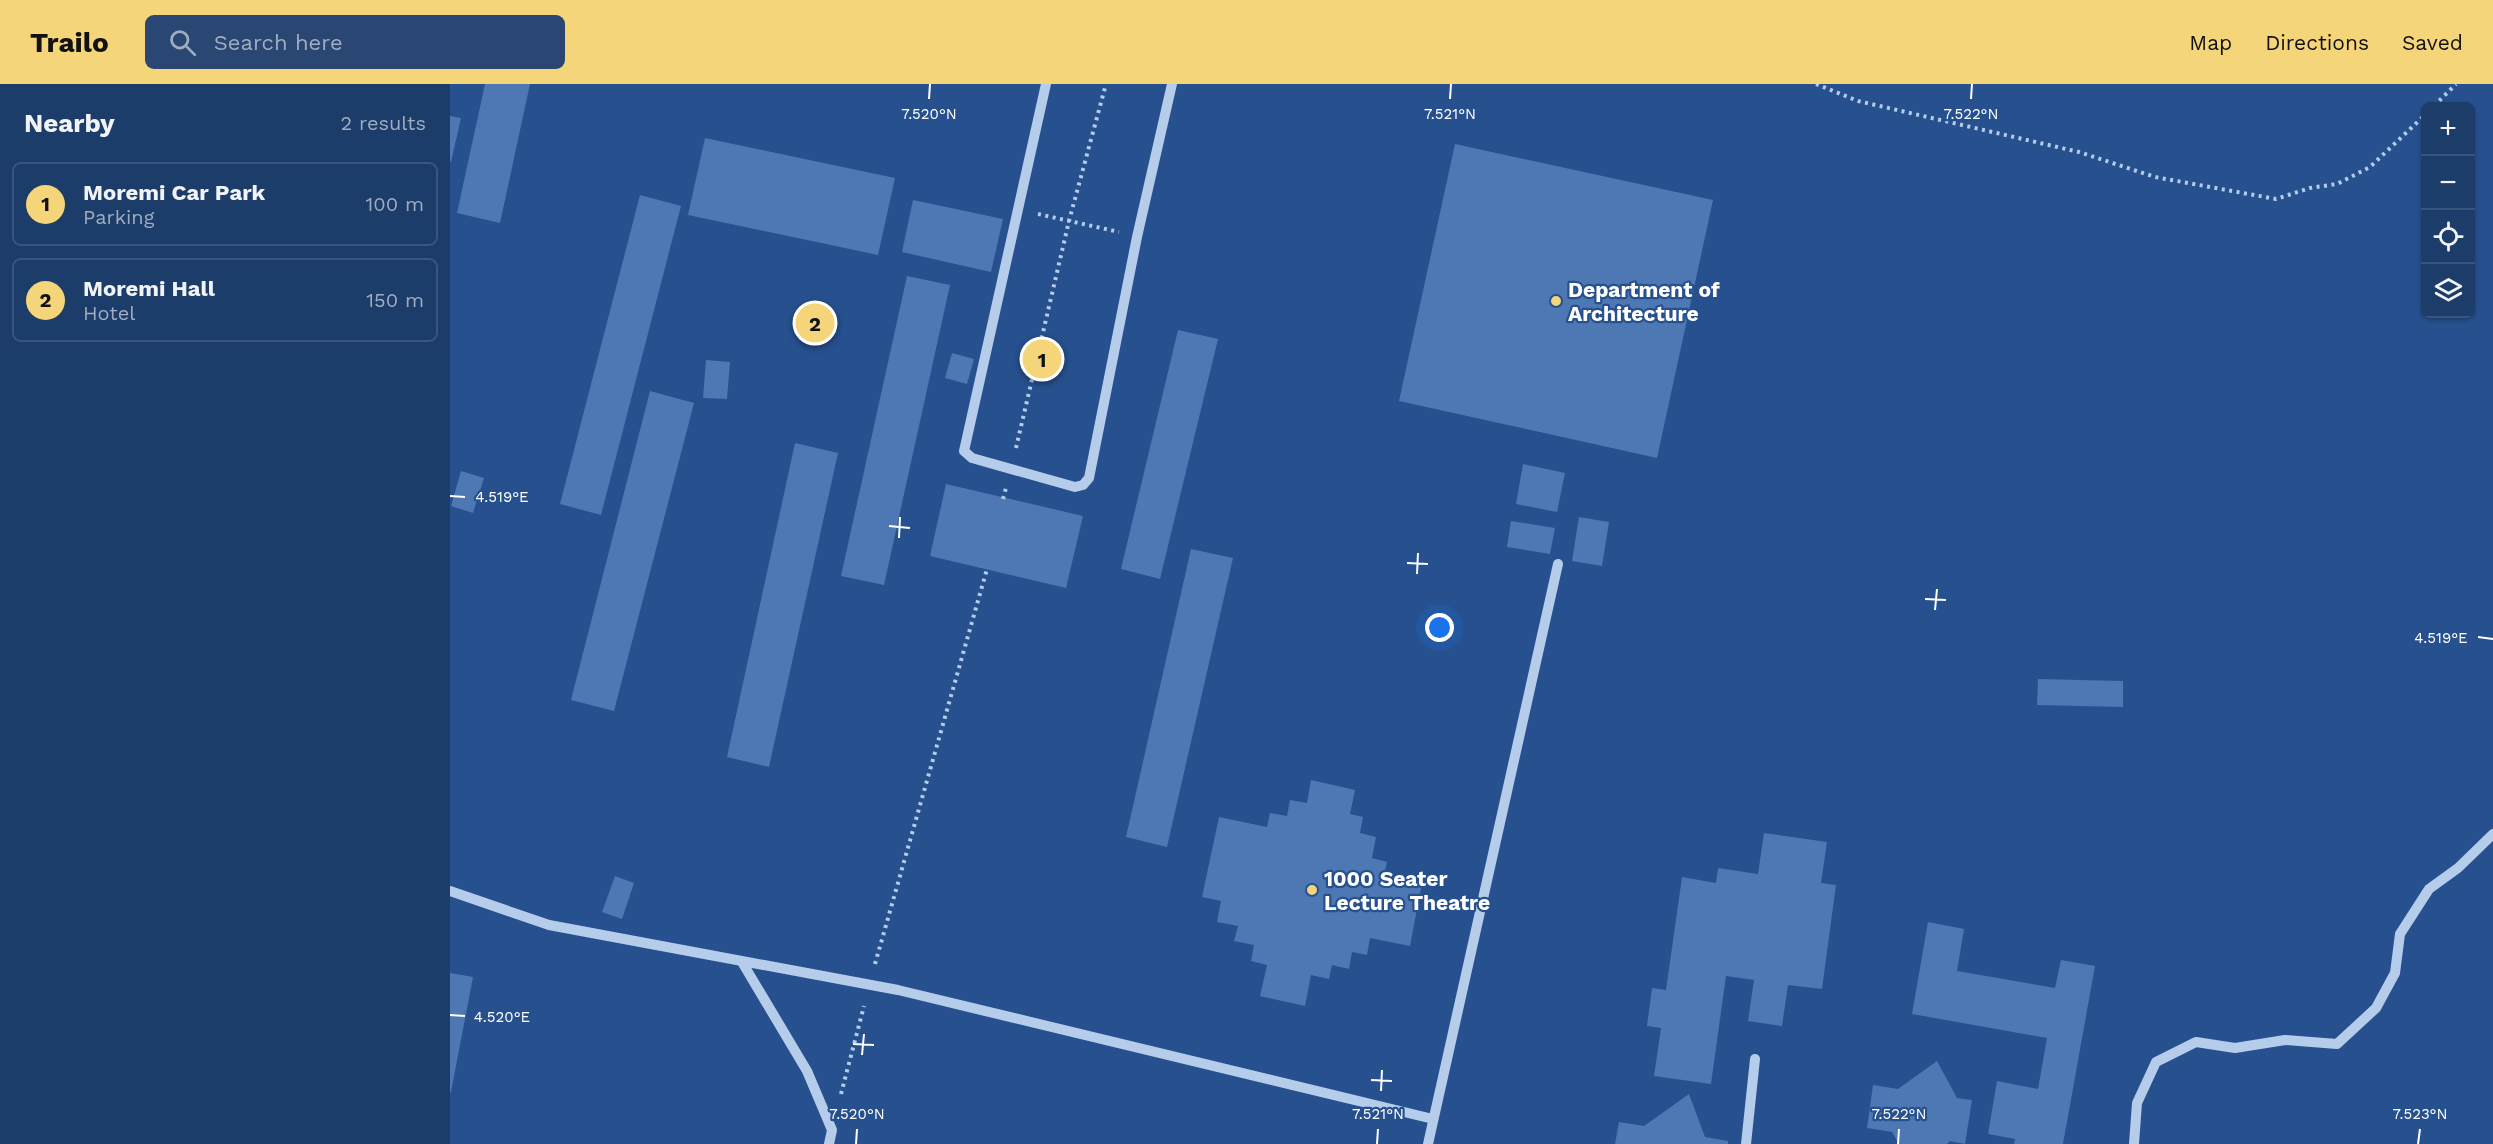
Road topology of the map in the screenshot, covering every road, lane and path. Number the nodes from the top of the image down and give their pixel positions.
1 (1046, 84) edge
2 (1106, 84) edge
3 (1172, 84) edge
4 (1816, 84) edge
5 (2456, 84) edge
6 (2438, 102) edge
7 (2421, 119) edge
8 (1017, 210) junction
9 (1069, 221) junction
10 (1137, 237) junction
11 (1012, 469) junction
12 (1004, 498) dead end
13 (1558, 564) dead end
14 (987, 569) dead end
15 (2493, 834) edge
16 (450, 891) edge
17 (742, 962) junction
18 (869, 985) junction
19 (1755, 1059) dead end
20 (1433, 1119) junction
21 (832, 1130) junction
22 (829, 1144) edge
23 (1428, 1144) edge
24 (1746, 1144) edge
25 (2134, 1144) edge

1 - 8 lane
2 - 9 path
3 - 10 lane
4 - 7 path
5 - 6 path
8 - 9 path
8 - 11 lane
9 - 10 path
9 - 11 path
10 - 11 lane
11 - 12 path
13 - 20 lane
14 - 18 path
15 - 25 lane
16 - 17 lane
17 - 18 lane
17 - 21 lane
18 - 20 lane
18 - 21 path
19 - 24 lane
20 - 23 lane
21 - 22 lane

